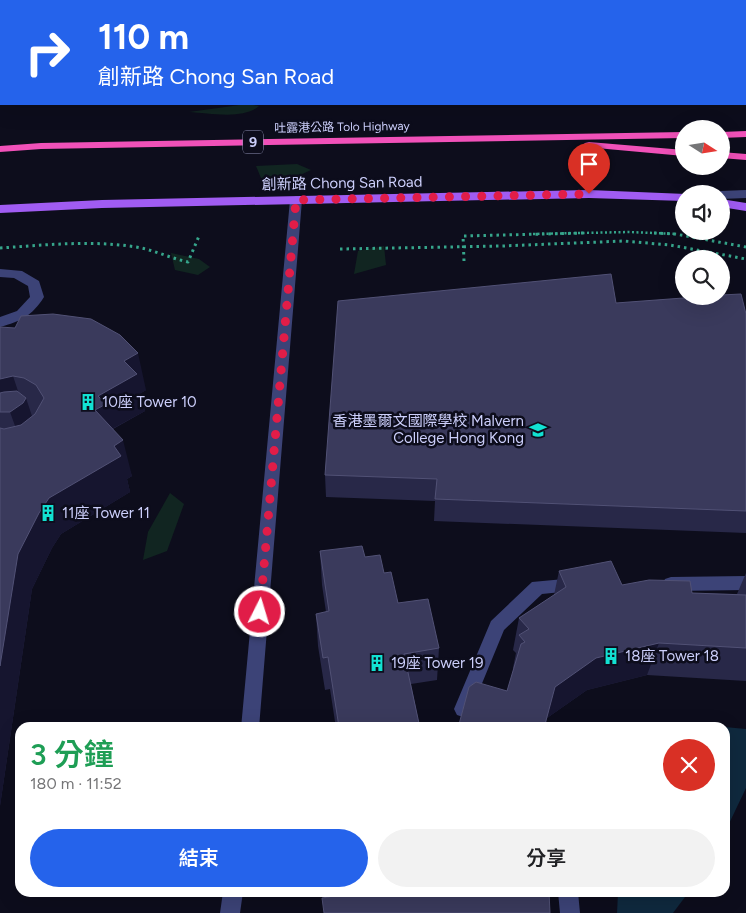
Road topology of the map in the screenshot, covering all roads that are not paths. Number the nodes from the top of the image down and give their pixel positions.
1 (746, 134) edge
2 (675, 135) edge
3 (730, 135) edge
4 (505, 138) junction
5 (0, 149) edge
6 (675, 152) edge
7 (730, 156) edge
8 (746, 157) edge
9 (746, 194) edge
10 (730, 195) edge
11 (675, 197) edge
12 (296, 200) junction
13 (730, 204) edge
14 (746, 207) edge
15 (0, 209) edge
16 (0, 273) edge
17 (0, 322) edge
18 (746, 583) edge
19 (660, 584) edge
20 (592, 585) edge
21 (463, 709) edge
22 (251, 722) edge
23 (232, 897) edge
24 (568, 897) edge
25 (230, 913) edge
26 (570, 913) edge

1 - 3 highway
2 - 4 highway, 吐露港公路 Tolo Highway / 9
4 - 5 highway, 吐露港公路 Tolo Highway / 9
4 - 6 highway
7 - 8 highway
9 - 10 street
11 - 12 main road, 創新路 Chong San Road
12 - 15 main road, 創新路 Chong San Road
12 - 22 street
13 - 14 main road
16 - 17 street
18 - 19 street
20 - 21 street
23 - 25 street
24 - 26 street

